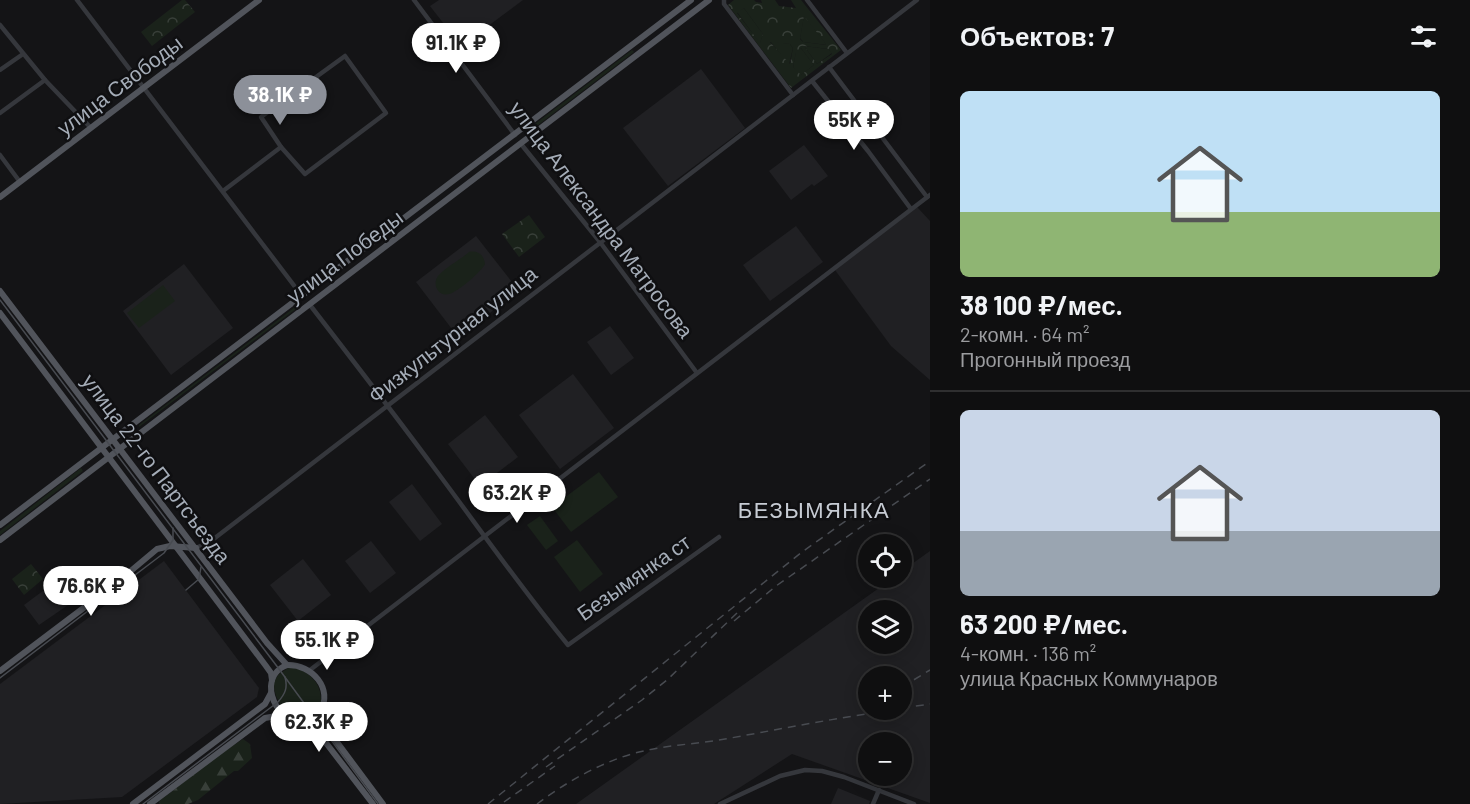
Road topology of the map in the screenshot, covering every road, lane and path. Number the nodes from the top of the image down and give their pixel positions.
1 (77, 0) edge
2 (259, 0) edge
3 (414, 0) edge
4 (691, 0) edge
5 (709, 0) edge
6 (724, 0) edge
7 (807, 0) edge
8 (916, 0) edge
9 (0, 24) edge
10 (647, 33) junction
11 (654, 43) junction
12 (630, 46) junction
13 (848, 53) junction
14 (23, 54) junction
15 (638, 55) junction
16 (830, 67) junction
17 (0, 70) edge
18 (45, 80) junction
19 (812, 81) junction
20 (143, 88) junction
21 (793, 95) junction
22 (0, 113) edge
23 (91, 128) junction
24 (514, 135) junction
25 (521, 144) junction
26 (281, 147) junction
27 (0, 155) edge
28 (20, 182) junction
29 (223, 191) junction
30 (928, 196) edge
31 (0, 197) edge
32 (911, 209) junction
33 (600, 242) junction
34 (0, 291) edge
35 (302, 296) junction
36 (310, 305) junction
37 (0, 312) edge
38 (697, 373) junction
39 (389, 406) junction
40 (136, 422) junction
41 (144, 430) junction
42 (114, 440) junction
43 (103, 448) junction
44 (120, 448) junction
45 (109, 456) junction
46 (77, 467) junction
47 (84, 475) junction
48 (0, 525) edge
49 (484, 536) junction
50 (719, 537) dead end
51 (0, 540) edge
52 (177, 546) junction
53 (196, 548) junction
54 (287, 665) junction
55 (310, 670) junction
56 (0, 671) edge
57 (272, 680) junction
58 (271, 693) junction
59 (321, 711) junction
60 (283, 715) junction
61 (304, 722) junction
62 (879, 790) junction
63 (133, 804) edge
64 (150, 804) edge
65 (373, 804) edge
66 (383, 804) edge
67 (720, 804) edge
68 (873, 804) edge
69 (914, 804) edge

1 - 20 street
2 - 20 main road, улица Свободы
3 - 24 street, улица Александра Матросова
4 - 10 main road, улица Победы
5 - 11 main road, улица Победы
6 - 21 street
7 - 13 street
8 - 13 street, Физкультурная улица
9 - 14 street
10 - 11 main road
10 - 12 main road, улица Победы
11 - 15 main road, улица Победы
12 - 15 main road
12 - 24 main road, улица Победы
13 - 16 street, Физкультурная улица
14 - 17 street
14 - 18 street
15 - 25 main road, улица Победы
16 - 19 street, Физкультурная улица
16 - 30 street
18 - 22 street
18 - 23 street
19 - 21 street, Физкультурная улица
19 - 32 street
20 - 23 main road, улица Свободы
20 - 29 street
21 - 33 street, Физкультурная улица
23 - 28 main road, улица Свободы
24 - 25 main road, улица Александра Матросова
24 - 35 main road, улица Победы
25 - 33 street, улица Александра Матросова
25 - 36 main road, улица Победы
26 - 26 street
26 - 29 street
27 - 28 street
28 - 31 main road, улица Свободы
29 - 35 street
30 - 32 street
32 - 38 street
33 - 38 street, улица Александра Матросова
33 - 39 street, Физкультурная улица
34 - 42 main road, улица 22-го Партсъезда
35 - 36 main road
35 - 40 main road, улица Победы
36 - 39 street
36 - 41 main road, улица Победы
37 - 43 main road, улица 22-го Партсъезда
38 - 49 street
39 - 49 street
39 - 53 street, Физкультурная улица
40 - 41 main road
40 - 42 main road, улица Победы
41 - 44 main road, улица Победы
42 - 43 main road, улица Победы
42 - 44 main road, улица 22-го Партсъезда
43 - 45 main road, улица 22-го Партсъезда
43 - 46 main road, улица Победы
44 - 45 main road, улица Победы
44 - 53 main road, улица 22-го Партсъезда
45 - 47 main road, улица Победы
45 - 52 main road, улица 22-го Партсъезда
46 - 47 main road
46 - 48 main road, улица Победы
47 - 51 main road, улица Победы
49 - 50 street, Безымянка ст
49 - 55 street
52 - 53 main road
52 - 56 main road
52 - 57 main road, улица 22-го Партсъезда
53 - 54 main road, улица 22-го Партсъезда
54 - 55 main road
54 - 57 main road
55 - 59 main road
57 - 58 main road
58 - 60 main road
58 - 63 main road
59 - 61 main road
59 - 66 main road
60 - 61 main road
60 - 64 main road
61 - 65 main road
62 - 67 street
62 - 68 street
62 - 69 street

